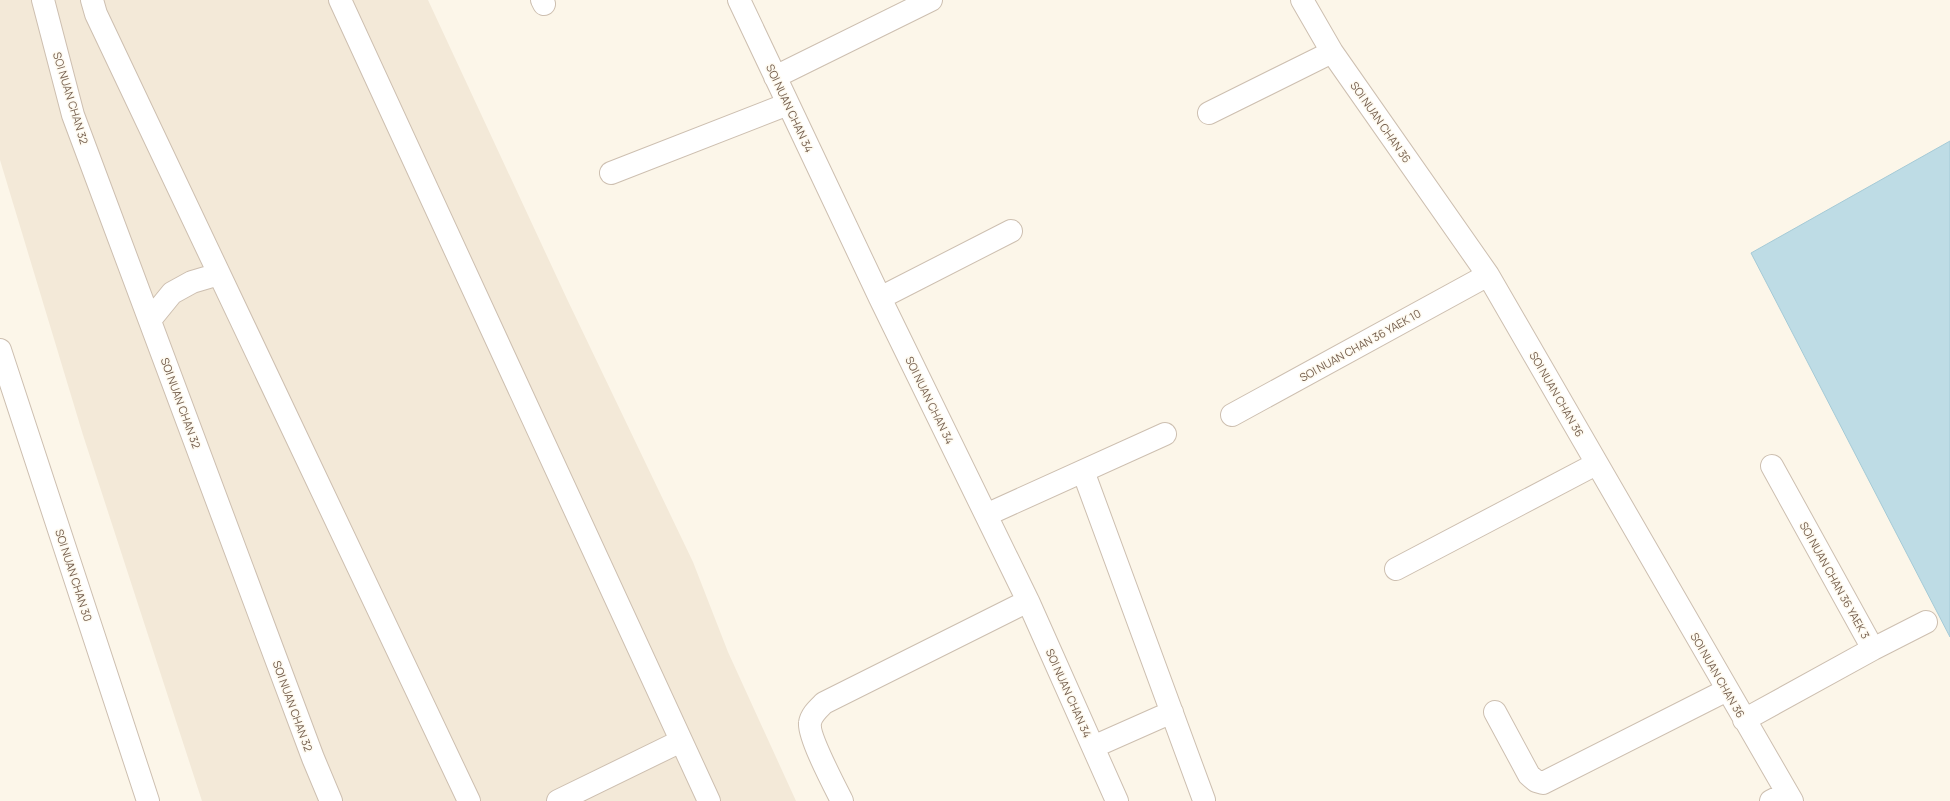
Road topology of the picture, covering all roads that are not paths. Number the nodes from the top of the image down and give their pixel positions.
1 (43, 0) edge
2 (92, 0) edge
3 (340, 0) edge
4 (739, 0) edge
5 (931, 0) edge
6 (1302, 0) edge
7 (1332, 52) junction
8 (775, 77) junction
9 (788, 104) junction
10 (1209, 113) dead end
11 (611, 173) dead end
12 (1011, 231) dead end
13 (219, 274) junction
14 (1488, 275) junction
15 (880, 298) junction
16 (150, 320) junction
17 (0, 350) edge
18 (1232, 415) dead end
19 (1165, 434) dead end
20 (1596, 464) junction
21 (1772, 466) dead end
22 (1083, 471) junction
23 (986, 515) junction
24 (1396, 569) dead end
25 (1028, 601) junction
26 (1926, 622) dead end
27 (1873, 649) junction
28 (1727, 690) junction
29 (1172, 712) junction
30 (1495, 712) dead end
31 (1744, 720) junction
32 (681, 741) junction
33 (1093, 747) junction
34 (1783, 798) edge
35 (1204, 800) edge
36 (148, 801) edge
37 (331, 801) edge
38 (469, 801) edge
39 (558, 801) edge
40 (709, 801) edge
41 (842, 801) edge
42 (1117, 801) edge

1 - 16 street, SOI NUAN CHAN 32
2 - 13 street
3 - 32 street
4 - 8 street, SOI NUAN CHAN 34
5 - 8 street
6 - 7 street, SOI NUAN CHAN 36
7 - 10 street
7 - 14 street, SOI NUAN CHAN 36
8 - 9 street, SOI NUAN CHAN 34
9 - 11 street
9 - 15 street, SOI NUAN CHAN 34
12 - 15 street
13 - 16 street
13 - 38 street
14 - 18 street, SOI NUAN CHAN 36 YAEK 10
14 - 20 street, SOI NUAN CHAN 36
15 - 23 street, SOI NUAN CHAN 34
16 - 37 street, SOI NUAN CHAN 32
17 - 36 street, SOI NUAN CHAN 30
19 - 22 street
20 - 24 street
20 - 28 street, SOI NUAN CHAN 36
21 - 27 street, SOI NUAN CHAN 36 YAEK 3
22 - 23 street
22 - 29 street
23 - 25 street, SOI NUAN CHAN 34
25 - 33 street, SOI NUAN CHAN 34
25 - 41 street
26 - 27 street
27 - 31 street, SOI NUAN CHAN 36 YAEK 3
28 - 30 street
28 - 31 street, SOI NUAN CHAN 36
29 - 33 street
29 - 35 street
31 - 34 street, SOI NUAN CHAN 36
32 - 39 street
32 - 40 street
33 - 42 street, SOI NUAN CHAN 34

